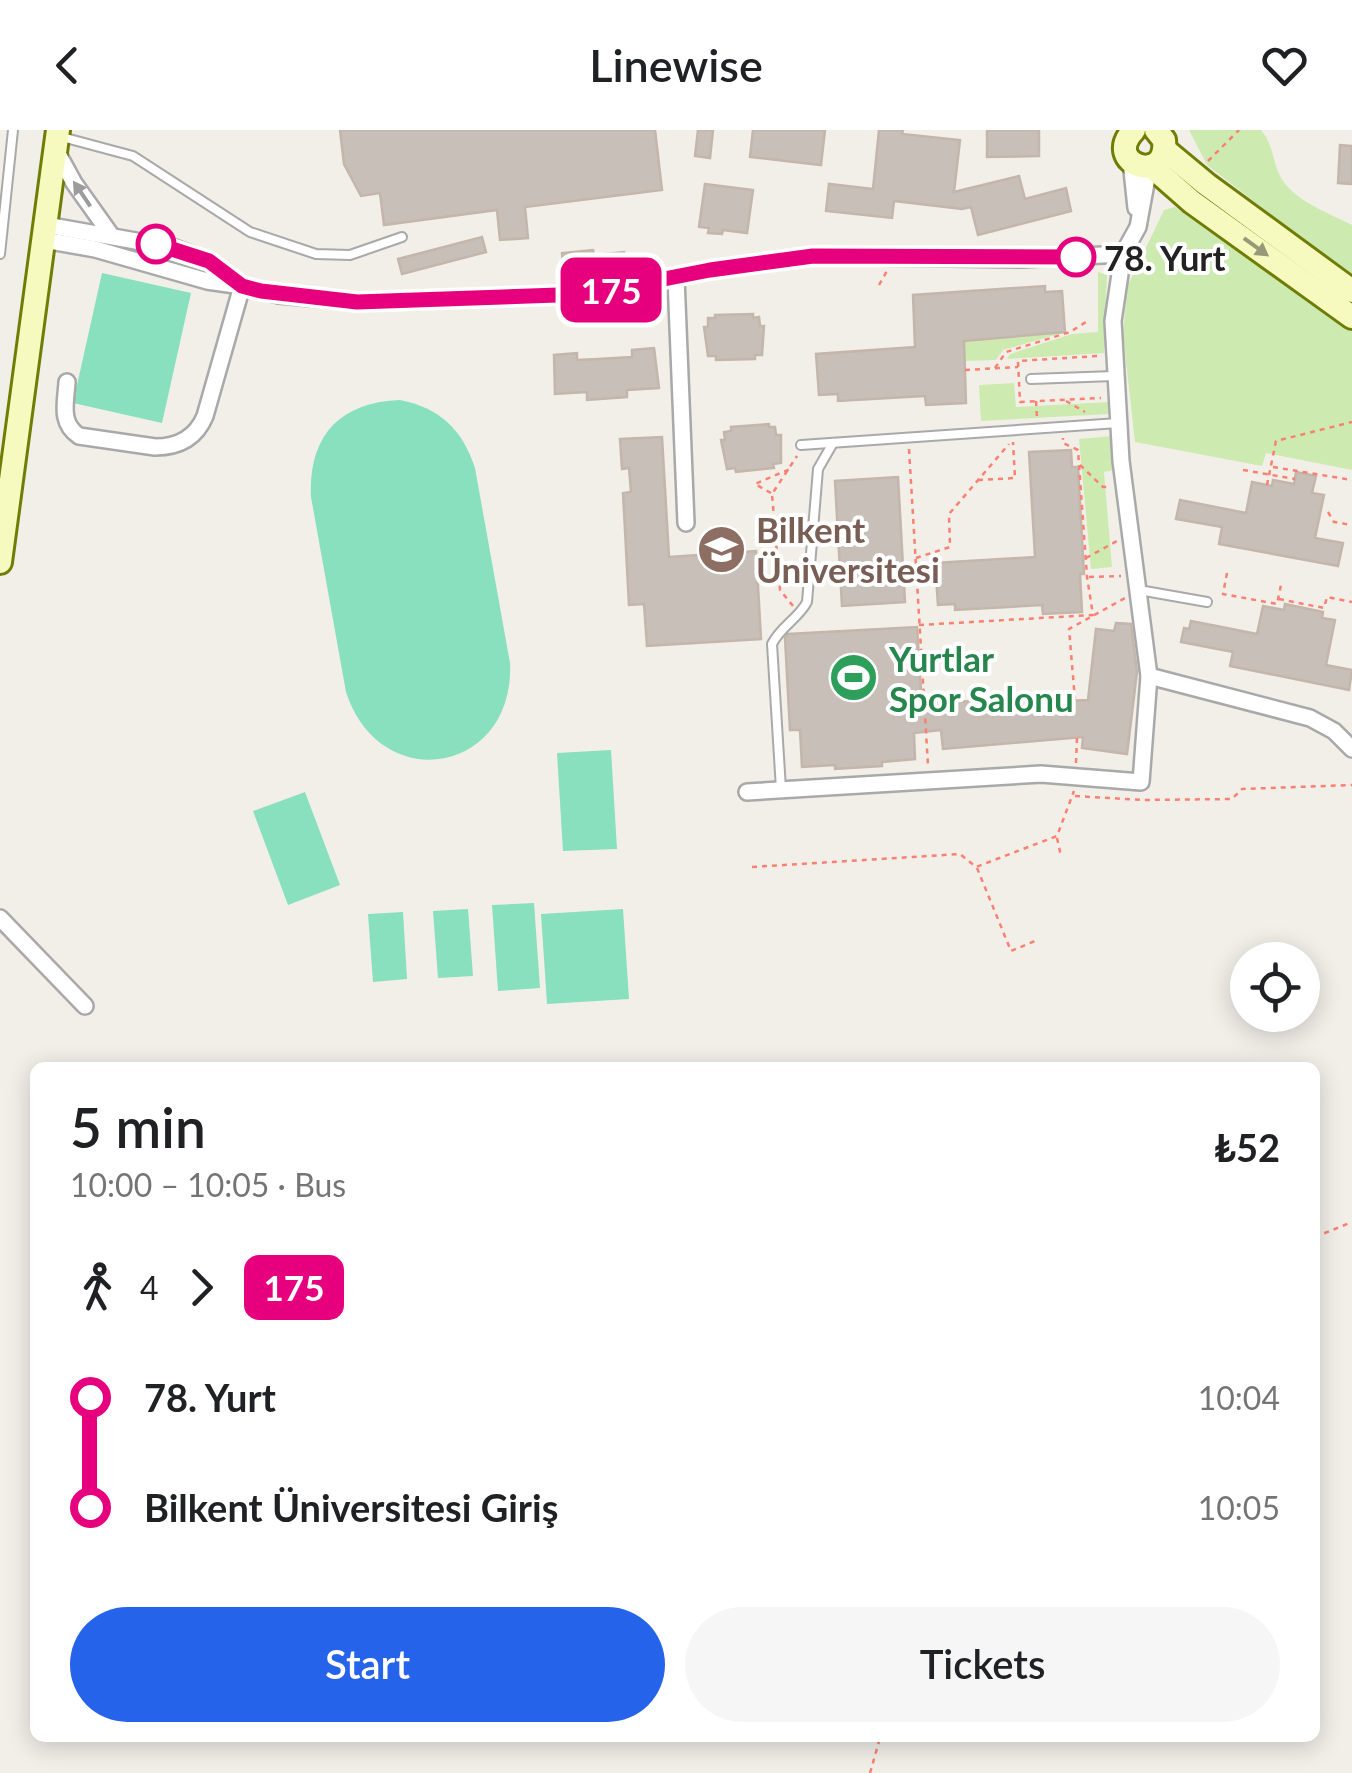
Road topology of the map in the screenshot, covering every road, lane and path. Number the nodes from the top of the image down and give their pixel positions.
1 (13, 130) edge
2 (1239, 130) edge
3 (57, 138) edge
4 (1147, 144) edge
5 (1196, 176) junction
6 (45, 232) junction
7 (111, 235) junction
8 (402, 238) dead end
9 (155, 244) junction
10 (108, 253) junction
11 (0, 254) edge
12 (1122, 254) junction
13 (151, 267) junction
14 (676, 278) junction
15 (242, 286) junction
16 (1352, 291) edge
17 (1352, 317) edge
18 (1086, 322) dead end
19 (1018, 367) dead end
20 (996, 368) junction
21 (964, 370) dead end
22 (1114, 376) junction
23 (1031, 379) dead end
24 (67, 382) dead end
25 (1065, 400) dead end
26 (1036, 401) dead end
27 (1352, 422) edge
28 (1118, 423) junction
29 (1092, 425) junction
30 (1062, 427) junction
31 (1038, 428) junction
32 (10, 429) edge
33 (908, 438) junction
34 (833, 442) junction
35 (801, 445) joint
36 (1079, 464) junction
37 (1271, 467) junction
38 (790, 469) junction
39 (1243, 470) dead end
40 (1269, 475) junction
41 (978, 480) junction
42 (1295, 480) dead end
43 (1352, 480) edge
44 (5, 484) edge
45 (755, 484) junction
46 (1124, 484) junction
47 (1267, 484) dead end
48 (750, 492) dead end
49 (772, 494) junction
50 (1328, 512) dead end
51 (686, 523) dead end
52 (1352, 525) edge
53 (1132, 533) junction
54 (916, 558) junction
55 (1086, 558) junction
56 (0, 562) edge
57 (1227, 573) dead end
58 (1113, 576) dead end
59 (1087, 577) junction
60 (1281, 585) dead end
61 (1139, 590) junction
62 (1207, 602) dead end
63 (1352, 602) edge
64 (1277, 604) junction
65 (800, 614) junction
66 (1094, 615) junction
67 (919, 625) junction
68 (1149, 676) junction
69 (1076, 700) dead end
70 (1078, 737) dead end
71 (1352, 749) edge
72 (1075, 777) junction
73 (930, 781) junction
74 (1352, 785) edge
75 (781, 790) junction
76 (748, 792) dead end
77 (1074, 796) junction
78 (1057, 836) junction
79 (1061, 856) dead end
80 (752, 866) dead end
81 (976, 866) junction
82 (0, 918) edge
83 (1035, 941) dead end
84 (85, 1006) dead end
85 (1352, 1222) edge
86 (1320, 1234) edge
87 (879, 1742) edge
88 (870, 1773) edge

1 - 11 lane
2 - 5 path
3 - 6 street
7 -> 3 street
3 - 8 lane
4 - 5 street
4 - 12 street
4 -> 17 street
5 - 16 street
6 - 7 street
6 - 10 street
6 - 32 street
7 - 9 street
7 - 10 lane
9 - 13 lane
9 - 15 street
10 - 13 street
12 - 14 street
12 - 22 street
13 - 15 street
14 - 15 street
14 - 51 street
15 - 24 street
18 - 20 path
19 - 20 path
20 - 21 path
22 - 23 lane
22 - 28 street
25 - 29 path
26 - 31 path
27 - 37 path
28 - 29 lane
28 - 46 street
29 - 30 lane
30 - 31 lane
30 - 36 path
31 - 33 lane
32 - 44 street
33 - 34 lane
33 - 54 path
34 - 35 lane
34 - 65 lane
35 - 38 path
36 - 46 path
36 - 55 path
37 - 40 path
37 - 43 path
38 - 45 path
38 - 49 path
39 - 40 path
40 - 42 path
40 - 47 path
41 - 41 path
41 - 54 path
44 - 56 street
45 - 48 path
45 - 49 path
46 - 53 street
49 - 65 path
50 - 52 path
53 - 55 path
53 - 61 street
54 - 67 path
55 - 59 path
57 - 64 path
58 - 59 path
59 - 66 path
60 - 64 path
61 - 62 lane
61 - 66 path
61 - 68 street
63 - 64 path
65 - 75 lane
66 - 67 path
66 - 69 path
67 - 73 path
68 - 71 street
68 - 72 street
70 - 72 path
72 - 73 street
72 - 77 path
73 - 75 street
74 - 77 path
75 - 76 street
77 - 78 path
78 - 79 path
78 - 81 path
80 - 81 path
81 - 83 path
82 - 84 street
85 - 86 path
87 - 88 path

